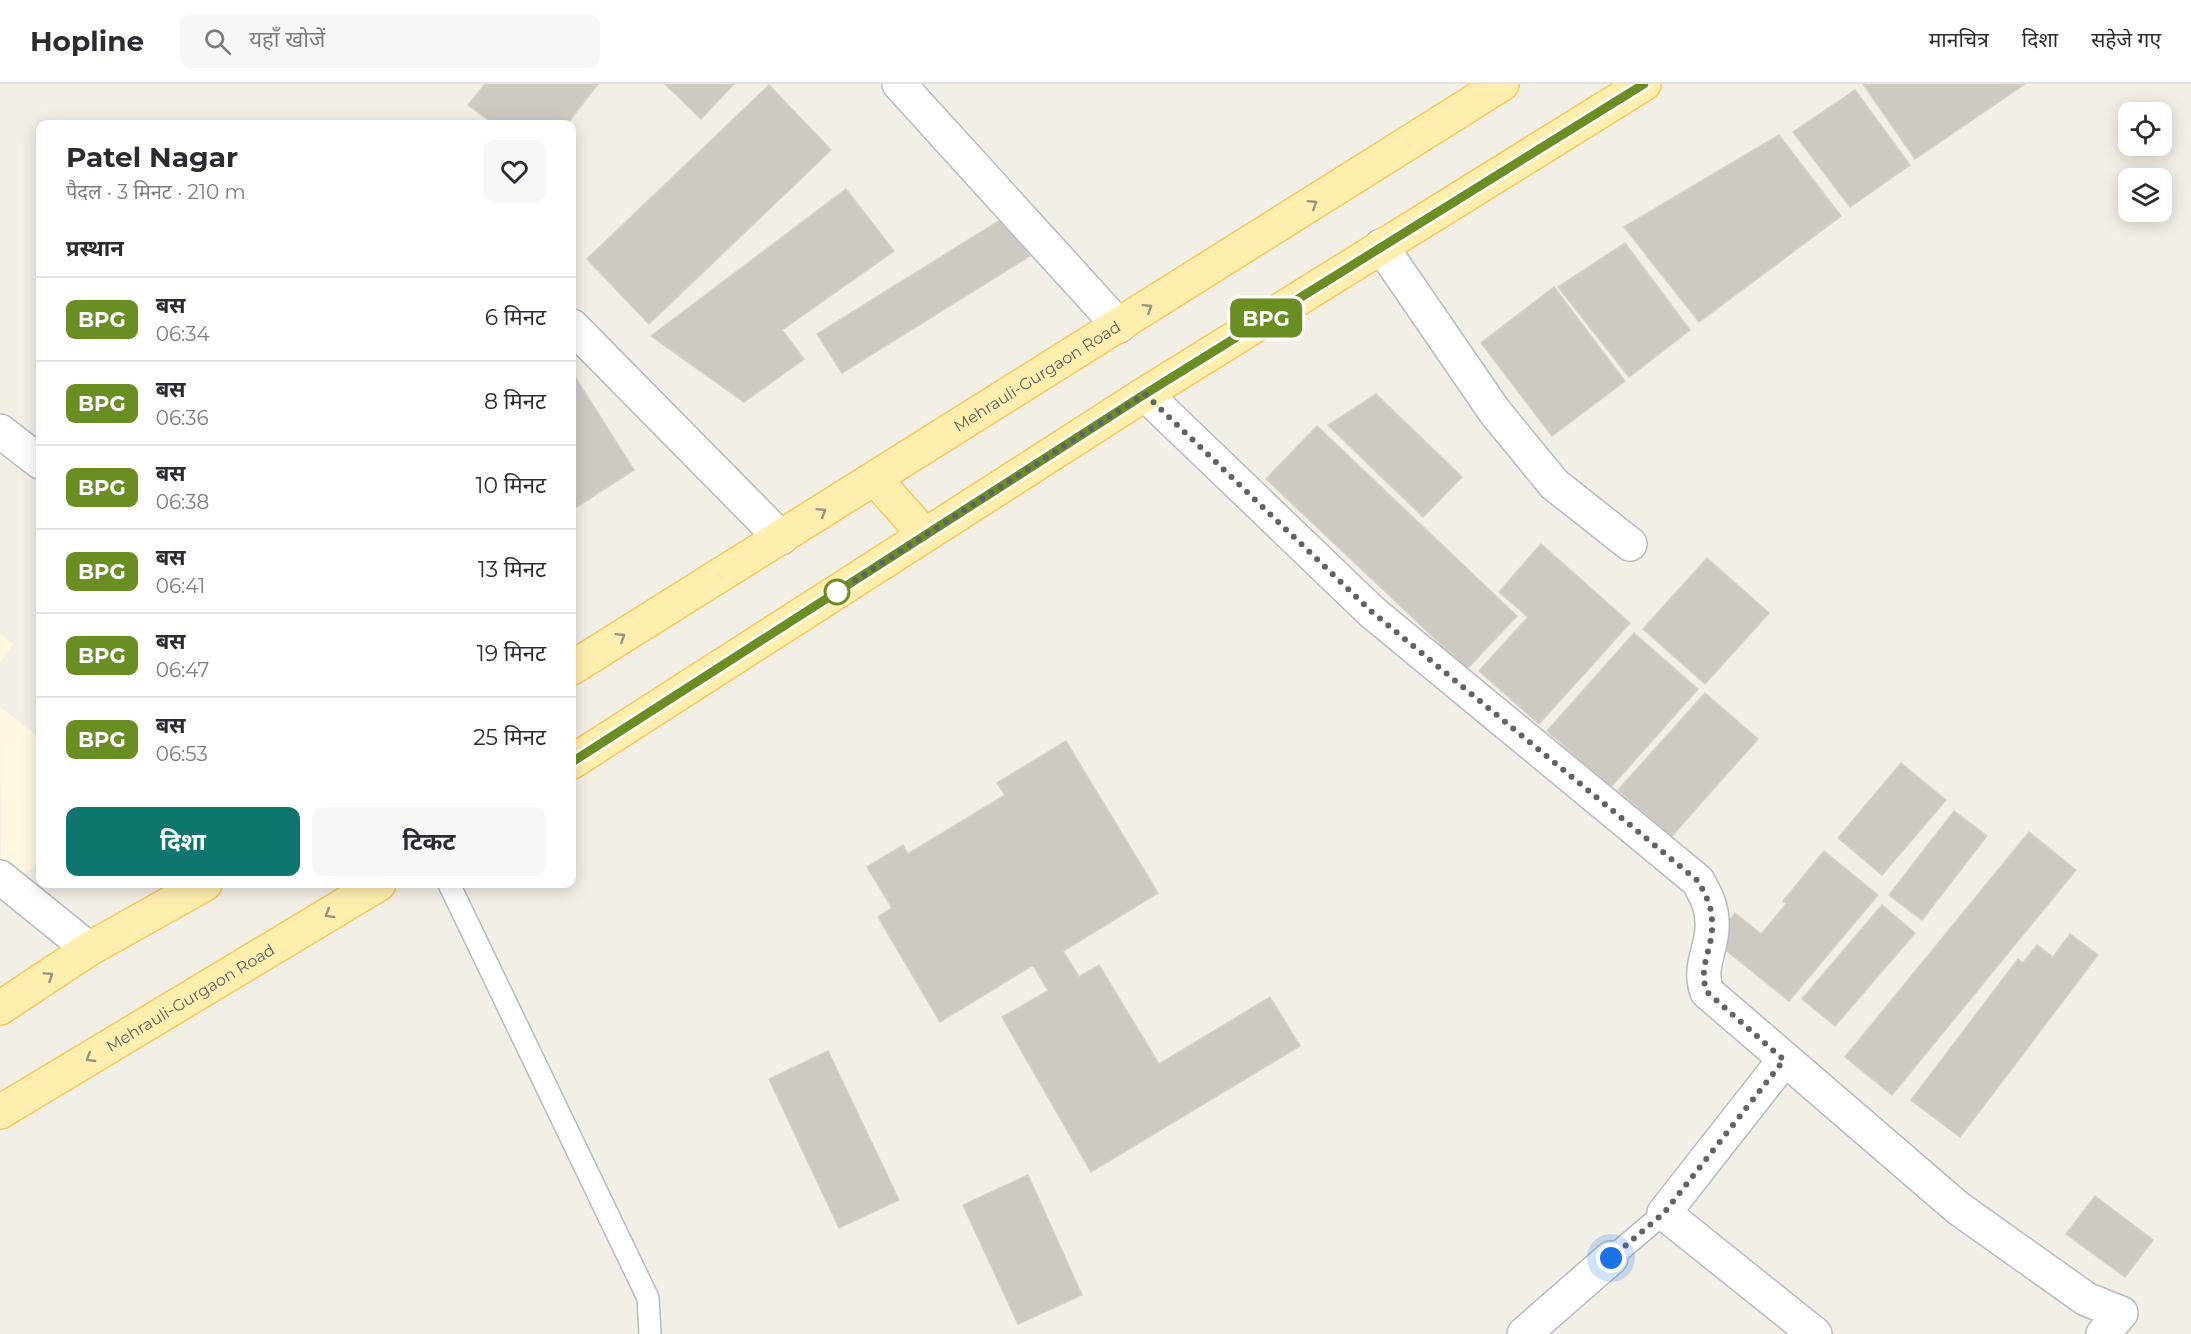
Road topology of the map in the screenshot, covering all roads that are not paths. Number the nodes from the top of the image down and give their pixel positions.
1 (899, 84) edge
2 (1502, 84) edge
3 (1644, 84) edge
4 (1382, 246) junction
5 (1119, 326) junction
6 (576, 330) edge
7 (1145, 394) junction
8 (0, 431) edge
9 (36, 459) edge
10 (875, 479) junction
11 (925, 535) junction
12 (781, 538) junction
13 (1630, 544) dead end
14 (576, 666) edge
15 (576, 759) edge
16 (0, 878) edge
17 (199, 888) edge
18 (372, 888) edge
19 (451, 888) edge
20 (89, 949) junction
21 (0, 1008) edge
22 (1784, 1060) junction
23 (0, 1112) edge
24 (1664, 1213) junction
25 (1611, 1258) joint
26 (650, 1334) edge
27 (1524, 1334) edge
28 (1815, 1334) edge
29 (2103, 1334) edge

1 - 5 street
5 -> 2 main road, Mehrauli-Gurgaon Road
3 - 4 main road
4 - 7 main road
4 - 13 street
5 - 10 main road, Mehrauli-Gurgaon Road
6 - 12 street
7 - 11 main road
7 - 22 street
8 - 9 street
10 - 11 main road
12 -> 10 main road, Mehrauli-Gurgaon Road
11 - 15 main road
14 -> 12 main road, Mehrauli-Gurgaon Road
16 - 20 street
17 - 20 main road
18 -> 23 main road, Mehrauli-Gurgaon Road
19 - 26 lane
21 -> 20 main road
22 - 24 street
22 - 29 street
24 - 25 lane
24 - 28 street
25 - 27 street

